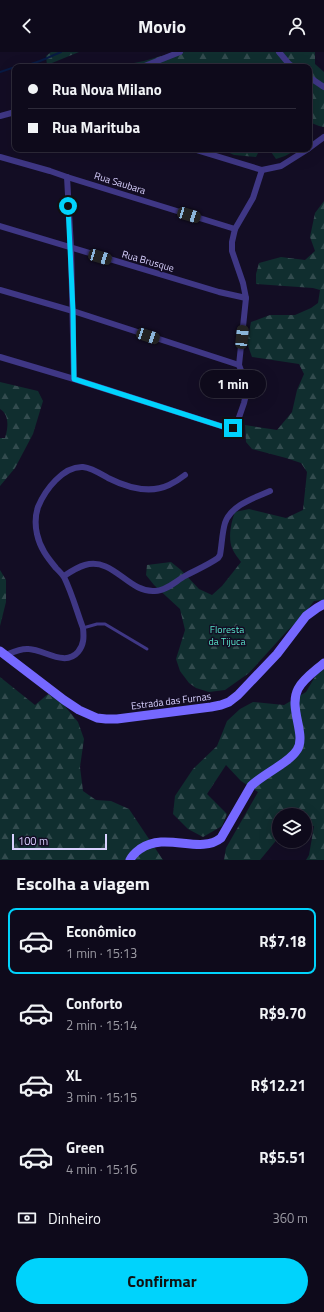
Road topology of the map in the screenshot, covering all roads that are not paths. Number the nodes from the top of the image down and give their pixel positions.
1 (180, 52) edge
2 (279, 52) edge
3 (150, 64) edge
4 (289, 64) edge
5 (312, 79) edge
6 (324, 87) edge
7 (12, 113) edge
8 (0, 116) edge
9 (324, 137) edge
10 (312, 145) edge
11 (203, 152) edge
12 (302, 152) edge
13 (0, 157) edge
14 (262, 170) junction
15 (67, 177) junction
16 (0, 226) edge
17 (235, 229) junction
18 (71, 248) junction
19 (0, 290) edge
20 (246, 298) junction
21 (73, 311) junction
22 (0, 357) edge
23 (239, 365) junction
24 (74, 379) junction
25 (185, 475) dead end
26 (270, 491) dead end
27 (64, 576) junction
28 (324, 604) edge
29 (83, 628) junction
30 (147, 649) dead end
31 (3, 653) edge
32 (324, 663) edge
33 (130, 860) edge

1 - 3 street
2 - 4 street
5 - 6 street
7 - 8 street
9 - 10 street
11 - 14 street
12 - 14 street
13 - 15 street, Rua Saubara
14 - 17 street
15 - 17 street, Rua Saubara
15 - 18 street
16 - 18 street, Rua Brusque
17 - 20 street
18 - 20 street, Rua Brusque
18 - 21 street
19 - 21 street
20 - 23 street
21 - 23 street
21 - 24 street
22 - 24 street
23 - 24 street
25 - 27 street
26 - 27 street
27 - 29 street
28 - 31 main road, Estrada das Furnas
29 - 30 lane
29 - 31 street
32 - 33 main road

